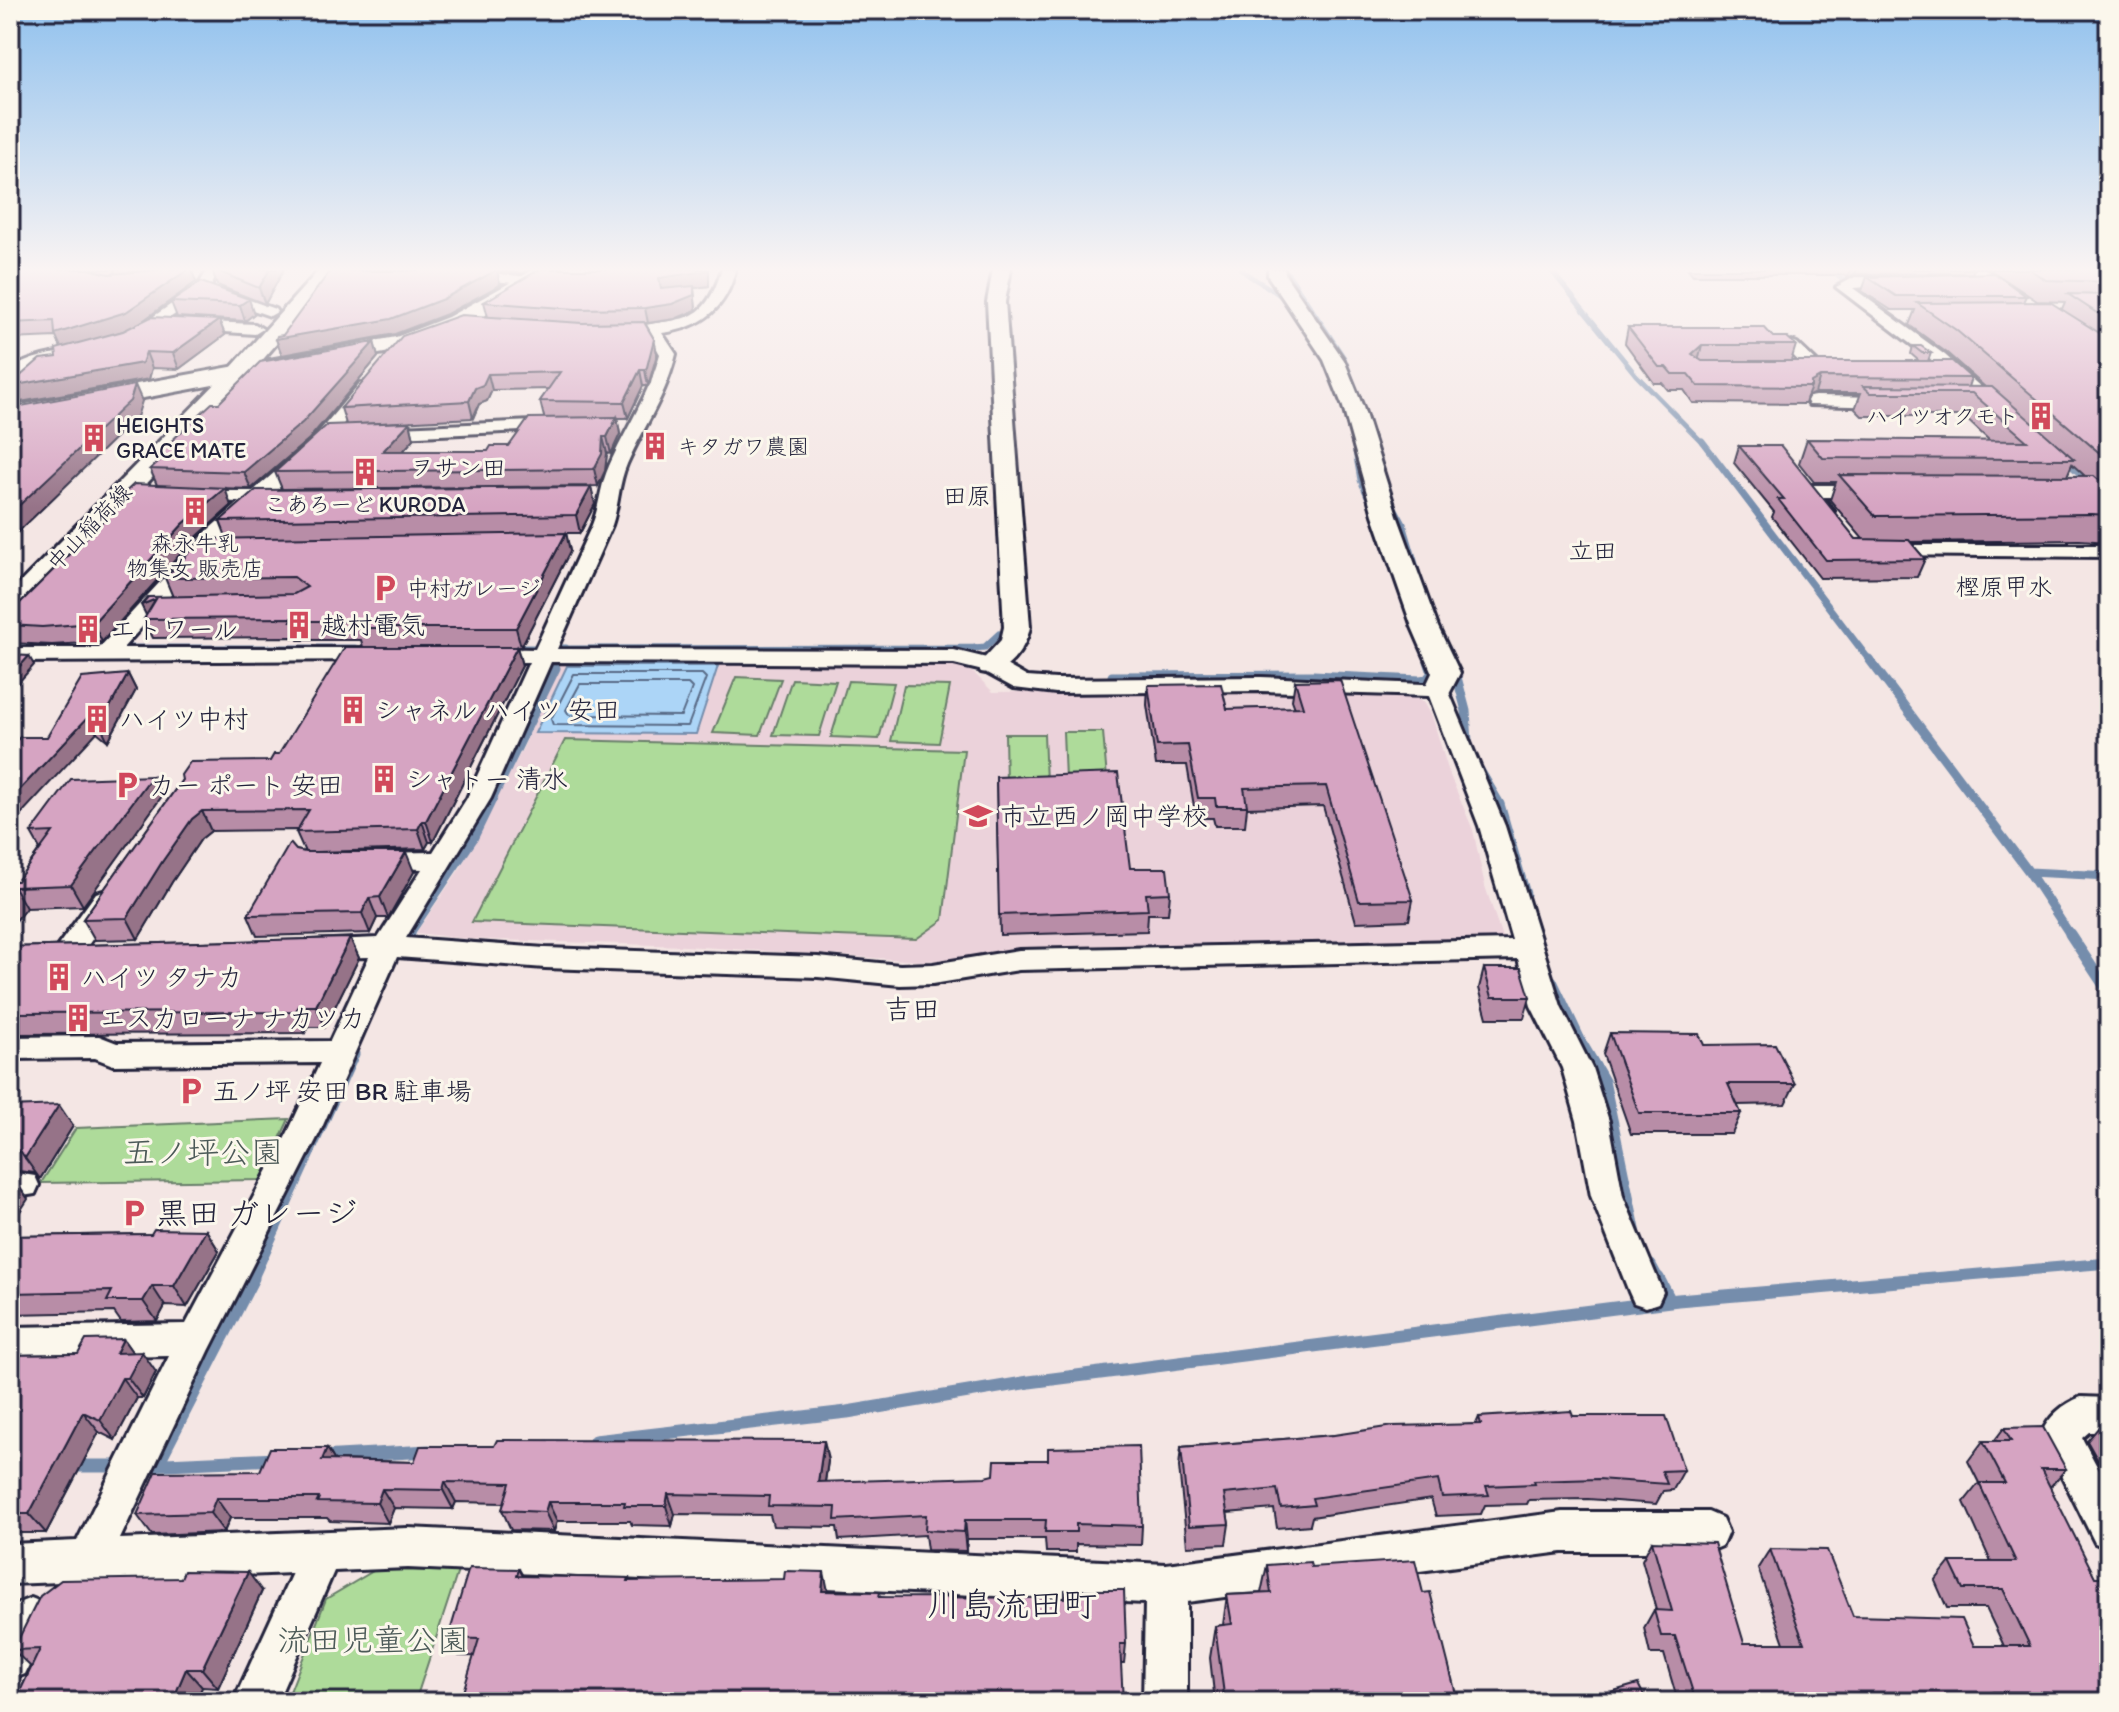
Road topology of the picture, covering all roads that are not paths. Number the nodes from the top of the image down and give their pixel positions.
1 (237, 349) edge
2 (260, 349) edge
3 (371, 349) edge
4 (397, 349) edge
5 (665, 349) edge
6 (999, 349) edge
7 (1326, 349) edge
8 (1796, 349) edge
9 (1924, 349) edge
10 (90, 351) edge
11 (1786, 369) edge
12 (1921, 369) edge
13 (1951, 369) junction
14 (238, 374) junction
15 (210, 378) junction
16 (10, 382) edge
17 (1814, 402) edge
18 (1909, 402) edge
19 (1956, 402) edge
20 (1988, 402) junction
21 (10, 415) edge
22 (2010, 422) edge
23 (571, 426) edge
24 (325, 434) junction
25 (1794, 473) edge
26 (1808, 491) junction
27 (1886, 491) edge
28 (124, 492) junction
29 (153, 493) edge
30 (182, 494) edge
31 (254, 498) junction
32 (300, 498) edge
33 (1839, 527) edge
34 (232, 547) edge
35 (200, 548) junction
36 (1859, 551) edge
37 (2109, 551) edge
38 (10, 579) edge
39 (147, 607) junction
40 (178, 607) edge
41 (10, 610) edge
42 (113, 646) junction
43 (545, 649) junction
44 (10, 655) edge
45 (389, 655) edge
46 (466, 655) edge
47 (991, 666) junction
48 (1438, 690) junction
49 (440, 860) junction
50 (345, 861) edge
51 (122, 876) edge
52 (398, 946) junction
53 (293, 949) edge
54 (1526, 949) junction
55 (67, 954) junction
56 (97, 954) edge
57 (38, 955) edge
58 (10, 1048) edge
59 (340, 1052) junction
60 (1646, 1292) dead end
61 (196, 1340) junction
62 (10, 1343) edge
63 (2109, 1415) edge
64 (2109, 1529) edge
65 (1708, 1532) dead end
66 (322, 1552) junction
67 (88, 1562) junction
68 (10, 1564) edge
69 (1166, 1584) junction
70 (10, 1659) edge
71 (255, 1702) edge
72 (1165, 1702) edge

1 - 15 main road, 中山稲荷線
2 - 14 main road, 中山稲荷線
3 - 14 main road
4 - 24 street
5 - 43 street
6 - 47 street
7 - 48 street
8 - 11 street
9 - 13 street
10 - 16 street
12 - 13 street
13 - 20 street
14 - 15 main road
14 - 28 main road, 中山稲荷線
15 - 21 main road
15 - 38 main road, 中山稲荷線
17 - 18 street
19 - 20 street
20 - 22 street
23 - 24 street
24 - 31 street
25 - 26 street
26 - 27 street
26 - 33 street
28 - 29 street
28 - 41 main road, 中山稲荷線
30 - 31 street
31 - 32 street
31 - 35 street
34 - 35 street
35 - 39 street
36 - 37 street
39 - 40 street
39 - 42 street
42 - 44 street
42 - 45 street
43 - 46 street
43 - 47 street
43 - 49 street
47 - 48 street
48 - 54 street
49 - 50 street
49 - 52 street
51 - 55 street
52 - 53 street
52 - 54 street
52 - 59 street
54 - 60 street
55 - 56 street
55 - 57 street
58 - 59 street
59 - 61 street
61 - 62 street
61 - 67 street
63 - 64 street
65 - 69 street
66 - 67 street
66 - 69 street
66 - 71 street
67 - 68 street
67 - 70 street
69 - 72 street

